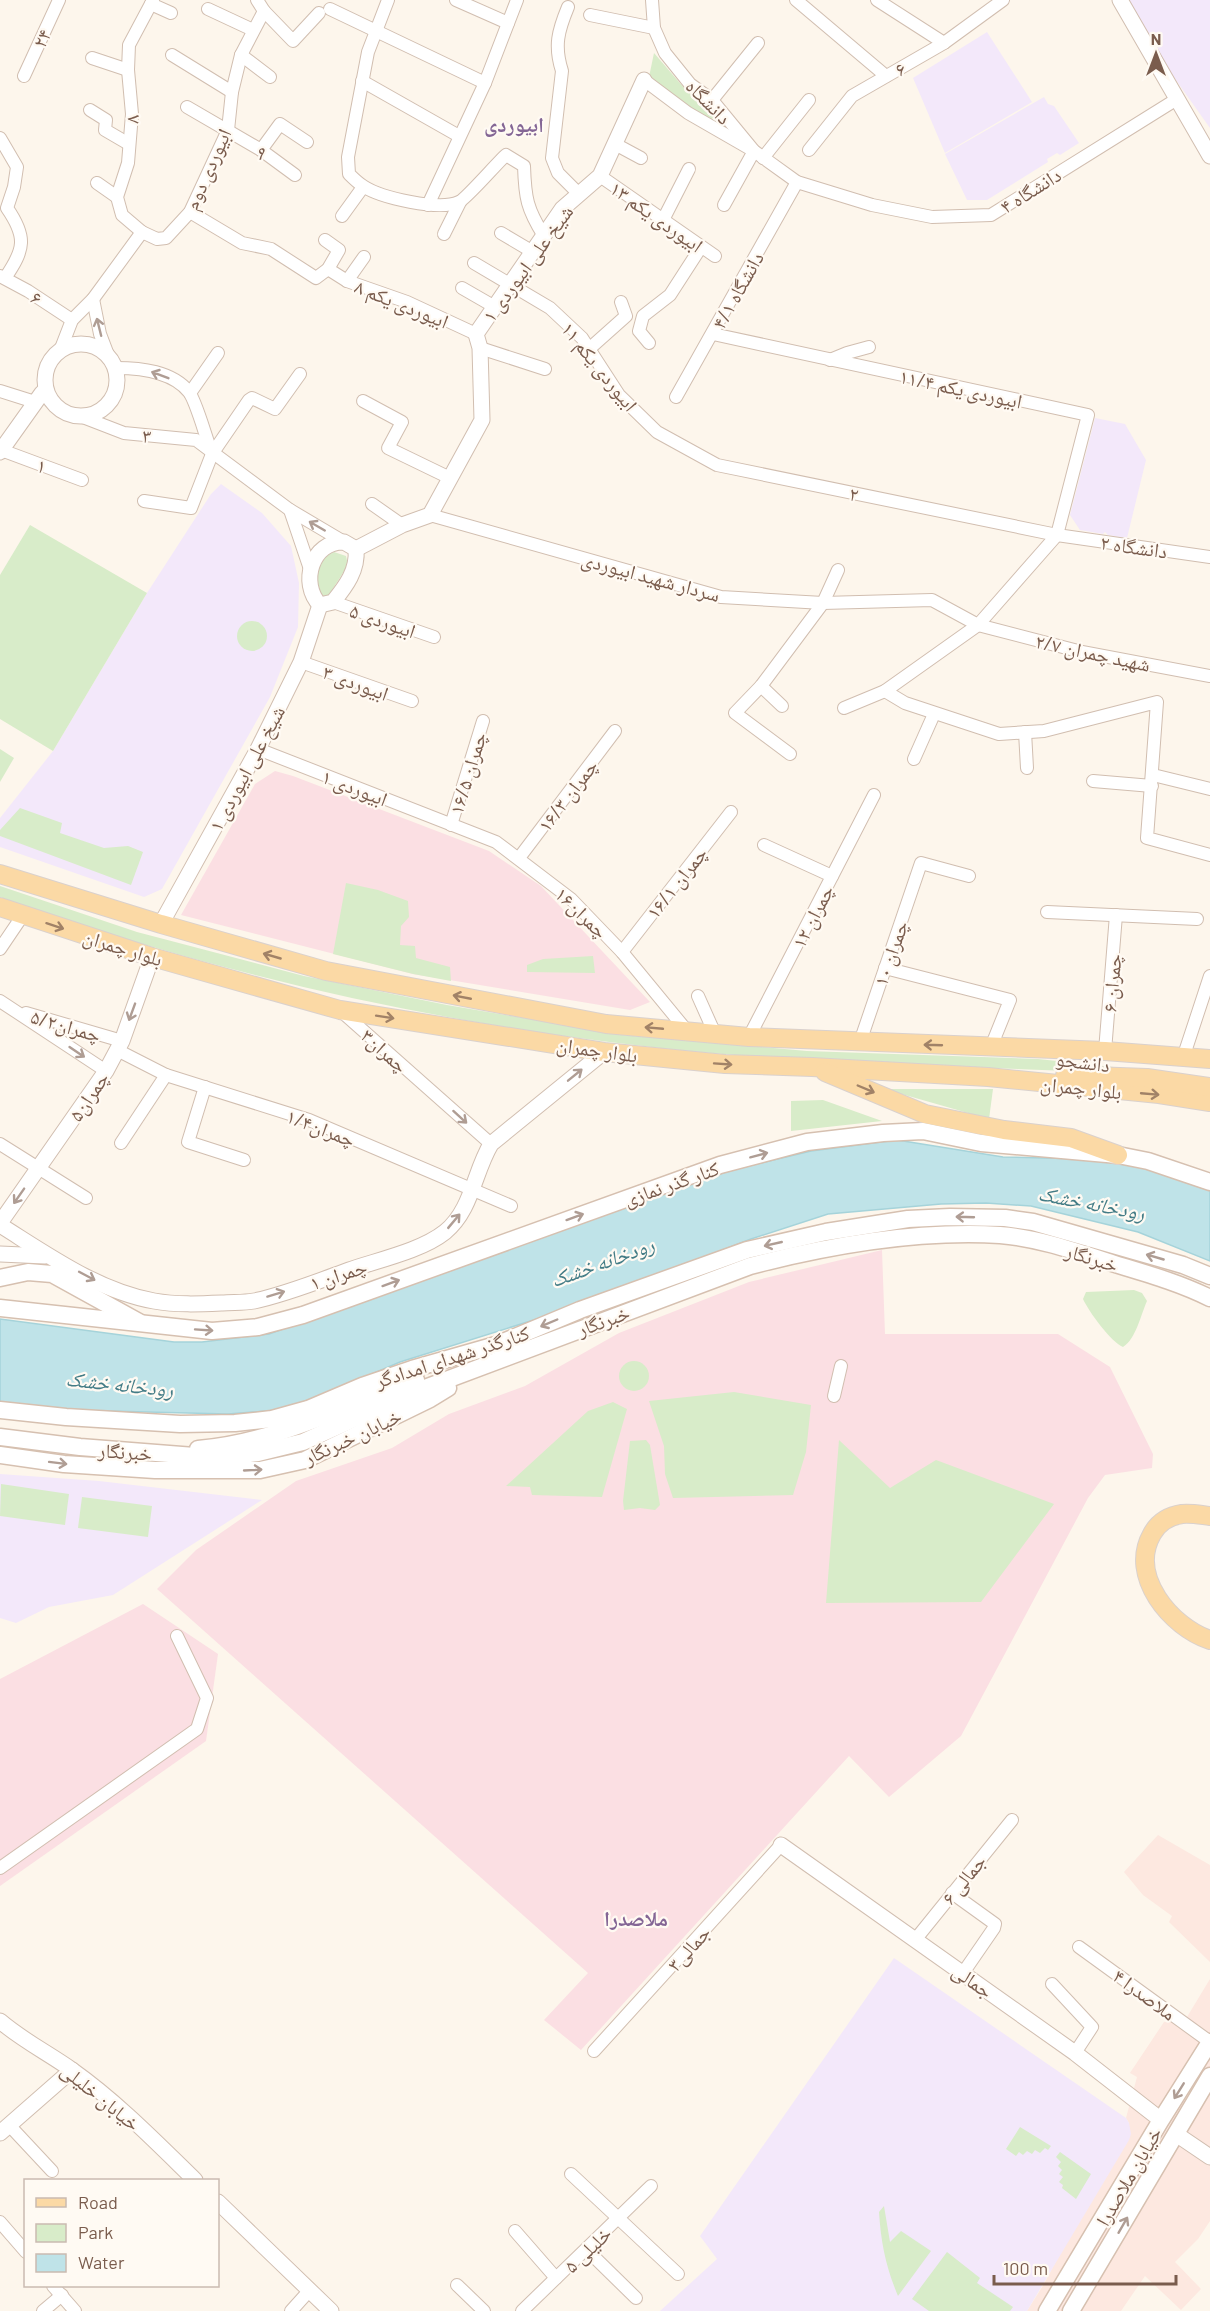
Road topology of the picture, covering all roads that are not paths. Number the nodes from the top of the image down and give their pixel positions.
1 (59, 0) edge
2 (388, 0) edge
3 (456, 0) edge
4 (517, 0) edge
5 (652, 0) edge
6 (796, 0) edge
7 (877, 0) edge
8 (1003, 0) edge
9 (1120, 0) edge
10 (152, 2) edge
11 (476, 4) edge
12 (261, 5) edge
13 (568, 7) dead end
14 (208, 9) dead end
15 (171, 13) dead end
16 (591, 15) dead end
17 (508, 23) junction
18 (654, 28) junction
19 (253, 30) junction
20 (375, 30) junction
21 (758, 43) dead end
22 (944, 43) junction
23 (172, 55) dead end
24 (241, 55) junction
25 (92, 58) dead end
26 (128, 70) junction
27 (24, 76) dead end
28 (886, 76) junction
29 (270, 77) dead end
30 (644, 80) joint
31 (362, 81) junction
32 (485, 83) junction
33 (232, 92) junction
34 (1177, 99) junction
35 (712, 100) junction
36 (809, 100) dead end
37 (187, 107) dead end
38 (90, 110) dead end
39 (228, 130) junction
40 (459, 136) junction
41 (0, 138) edge
42 (307, 142) dead end
43 (129, 144) junction
44 (615, 144) junction
45 (261, 150) junction
46 (809, 150) dead end
47 (759, 154) junction
48 (1210, 156) edge
49 (642, 158) dead end
50 (689, 169) dead end
51 (295, 175) dead end
52 (600, 176) junction
53 (797, 182) junction
54 (97, 183) dead end
55 (363, 187) junction
56 (579, 194) junction
57 (117, 197) junction
58 (460, 202) junction
59 (428, 205) junction
60 (724, 205) dead end
61 (4, 206) edge
62 (190, 212) junction
63 (342, 216) dead end
64 (663, 220) junction
65 (142, 231) junction
66 (501, 233) dead end
67 (444, 234) dead end
68 (544, 236) junction
69 (325, 240) dead end
70 (701, 247) junction
71 (533, 252) junction
72 (715, 256) dead end
73 (364, 257) dead end
74 (474, 263) dead end
75 (328, 269) junction
76 (2, 277) edge
77 (347, 281) junction
78 (511, 284) junction
79 (462, 288) dead end
80 (93, 299) junction
81 (621, 302) dead end
82 (495, 307) junction
83 (72, 320) junction
84 (713, 334) junction
85 (478, 341) junction
86 (649, 344) dead end
87 (870, 347) dead end
88 (589, 349) junction
89 (60, 351) junction
90 (218, 353) dead end
91 (830, 360) junction
92 (112, 361) junction
93 (545, 369) dead end
94 (300, 374) dead end
95 (0, 391) edge
96 (190, 393) junction
97 (41, 394) junction
98 (676, 397) dead end
99 (363, 401) dead end
100 (80, 416) junction
101 (657, 432) joint
102 (1, 451) edge
103 (212, 454) junction
104 (450, 478) junction
105 (82, 480) dead end
106 (144, 501) dead end
107 (372, 504) dead end
108 (290, 510) junction
109 (430, 515) junction
110 (402, 525) junction
111 (1057, 535) junction
112 (350, 546) junction
113 (1210, 557) edge
114 (310, 569) junction
115 (838, 570) dead end
116 (823, 603) junction
117 (326, 604) junction
118 (978, 625) junction
119 (434, 637) dead end
120 (301, 662) junction
121 (1210, 676) edge
122 (761, 686) junction
123 (885, 691) junction
124 (412, 701) dead end
125 (782, 706) dead end
126 (844, 708) dead end
127 (934, 714) junction
128 (483, 721) dead end
129 (615, 731) dead end
130 (1025, 732) junction
131 (258, 749) junction
132 (790, 754) dead end
133 (914, 759) dead end
134 (1027, 768) dead end
135 (1093, 781) dead end
136 (1152, 781) junction
137 (1210, 789) edge
138 (874, 795) dead end
139 (731, 812) dead end
140 (451, 825) junction
141 (764, 845) dead end
142 (1210, 855) edge
143 (519, 858) junction
144 (0, 874) edge
145 (832, 876) junction
146 (969, 876) dead end
147 (0, 907) edge
148 (1047, 912) dead end
149 (23, 915) junction
150 (1116, 915) junction
151 (1197, 919) dead end
152 (161, 924) junction
153 (0, 949) edge
154 (622, 952) junction
155 (152, 957) junction
156 (885, 968) junction
157 (1210, 976) edge
158 (698, 996) dead end
159 (0, 1000) edge
160 (13, 1010) junction
161 (340, 1010) junction
162 (687, 1031) junction
163 (715, 1034) junction
164 (749, 1037) junction
165 (860, 1042) junction
166 (119, 1046) junction
167 (991, 1047) junction
168 (1105, 1051) junction
169 (604, 1052) junction
170 (1183, 1058) junction
171 (1210, 1059) edge
172 (812, 1067) junction
173 (106, 1071) junction
174 (166, 1075) junction
175 (988, 1077) junction
176 (1210, 1077) edge
177 (205, 1087) junction
178 (1210, 1087) edge
179 (1210, 1102) edge
180 (121, 1143) dead end
181 (0, 1144) edge
182 (491, 1144) junction
183 (1118, 1155) junction
184 (244, 1160) dead end
185 (39, 1168) junction
186 (1210, 1182) edge
187 (473, 1189) junction
188 (86, 1198) dead end
189 (511, 1206) dead end
190 (0, 1224) edge
191 (0, 1254) edge
192 (52, 1257) junction
193 (1210, 1276) edge
194 (0, 1278) edge
195 (1210, 1298) edge
196 (0, 1308) edge
197 (145, 1325) junction
198 (496, 1346) junction
199 (841, 1366) dead end
200 (477, 1369) junction
201 (834, 1396) dead end
202 (0, 1410) edge
203 (0, 1437) edge
204 (150, 1452) junction
205 (0, 1455) edge
206 (1210, 1516) edge
207 (177, 1636) dead end
208 (1210, 1640) edge
209 (1012, 1820) dead end
210 (781, 1845) joint
211 (0, 1868) edge
212 (952, 1893) junction
213 (915, 1940) junction
214 (1079, 1947) dead end
215 (963, 1973) junction
216 (1052, 1984) dead end
217 (0, 2021) edge
218 (1210, 2042) edge
219 (594, 2051) dead end
220 (1076, 2053) junction
221 (72, 2070) junction
222 (1210, 2076) edge
223 (1161, 2120) junction
224 (4, 2129) edge
225 (1176, 2134) junction
226 (1210, 2157) edge
227 (52, 2171) dead end
228 (571, 2174) dead end
229 (193, 2179) edge
230 (651, 2186) dead end
231 (219, 2203) edge
232 (617, 2219) junction
233 (0, 2222) edge
234 (515, 2231) dead end
235 (24, 2250) edge
236 (587, 2250) junction
237 (1077, 2265) junction
238 (678, 2274) dead end
239 (1094, 2275) junction
240 (556, 2278) junction
241 (457, 2285) dead end
242 (57, 2290) edge
243 (309, 2291) junction
244 (636, 2298) dead end
245 (1072, 2310) edge
246 (43, 2311) edge
247 (75, 2311) edge
248 (291, 2311) edge
249 (331, 2311) edge
250 (484, 2311) edge
251 (522, 2311) edge
252 (1047, 2311) edge

1 - 27 street, ۲۴
2 - 20 street
3 - 11 street
4 - 17 street
5 - 18 street, دانشگاه
6 - 28 street
7 - 22 street
8 - 22 street, ۶
9 - 34 street
10 - 15 street
10 - 26 street, ۸
11 - 17 street
12 - 19 street, ابیوردی دوم
12 - 20 street
13 - 56 street
14 - 19 street
16 - 18 street
17 - 32 street
18 - 35 street, دانشگاه
19 - 24 street, ابیوردی دوم
20 - 31 street
20 - 32 street
21 - 35 street
22 - 28 street, ۶
23 - 33 street
24 - 29 street
24 - 33 street, ابیوردی دوم
25 - 26 street
26 - 43 street, ۸
28 - 46 street, ۶
30 - 44 street, شیخ علی ابیوردی ۱
30 - 47 street
31 - 40 street
31 - 55 street
32 - 40 street
33 - 39 street, ابیوردی دوم
34 - 48 street
34 - 53 street, ۴ دانشگاه
35 - 47 street, دانشگاه
36 - 47 street
37 - 39 street, ۹
38 - 43 street
39 - 45 street, ۹
39 - 62 street, ابیوردی دوم
40 - 59 street
41 - 61 street
42 - 45 street
43 - 57 street, ۸
44 - 49 street
44 - 52 street, شیخ علی ابیوردی ۱
45 - 51 street, ۹
47 - 53 street, دانشگاه
47 - 60 street
50 - 64 street
52 - 56 street, شیخ علی ابیوردی ۱
52 - 64 street, ۱۳ ابیوردی یکم
53 - 84 street, ۴/۱ دانشگاه
54 - 57 street
55 - 59 street
55 - 63 street
56 - 68 street, شیخ علی ابیوردی ۱
57 - 65 street
58 - 59 street
58 - 67 street
58 - 68 street
61 - 76 street
62 - 65 street, ابیوردی دوم
62 - 75 street
64 - 70 street, ۱۳ ابیوردی یکم
65 - 80 street
66 - 71 street
68 - 71 street, شیخ علی ابیوردی ۱
69 - 75 street
70 - 72 street, ۱۳ ابیوردی یکم
70 - 86 street
71 - 78 street, شیخ علی ابیوردی ۱
73 - 77 street
74 - 78 street, ۱۱ ابیوردی یکم
75 - 77 street, ۸ ابیوردی یکم
76 - 83 street, ۶
77 - 85 street, ۸ ابیوردی یکم
78 - 82 street, شیخ علی ابیوردی ۱
78 - 88 street, ۱۱ ابیوردی یکم
79 - 82 street
80 - 83 street
92 -> 80 street
81 - 88 street
82 - 85 street, شیخ علی ابیوردی ۱
83 - 89 street
84 - 91 street, ۱۱/۴ ابیوردی یکم
84 - 98 street, ۴/۱ دانشگاه
85 - 93 street, ۸ ابیوردی یکم
85 - 104 street, شیخ علی ابیوردی ۱
87 - 91 street
88 - 101 street, ۱۱ ابیوردی یکم
89 - 92 street
89 - 97 street
90 - 96 street
91 - 111 street, ۱۱/۴ ابیوردی یکم
96 -> 92 street
92 - 100 street
94 - 103 street
95 - 97 street
96 - 103 street
97 - 100 street
97 - 102 street
99 - 104 street
100 - 103 street, ۳
101 - 111 street, ۲
102 - 105 street, ۱
103 - 106 street
103 - 108 street, ۳
104 - 109 street, شیخ علی ابیوردی ۱
107 - 110 street
112 -> 108 street, ۳
108 - 114 street
109 - 110 street
109 - 116 street, سردار شهید ابیوردی
110 - 112 street
111 - 113 street, ۲ دانشگاه
111 - 118 street
112 - 114 street
112 - 117 street, شیخ علی ابیوردی ۱
114 - 117 street
115 - 116 street
116 - 118 street, سردار شهید ابیوردی
116 - 122 street
117 - 119 street, ۵ ابیوردی
117 - 120 street, شیخ علی ابیوردی ۱
118 - 121 street, ۲/۷ شهید چمران
118 - 123 street
120 - 124 street, ۳ ابیوردی
120 - 131 street, شیخ علی ابیوردی ۱
122 - 125 street
122 - 132 street
123 - 126 street
123 - 127 street
127 - 130 street
127 - 133 street
128 - 140 street, ۱۶/۵ چمران
129 - 143 street, ۱۶/۳ چمران
130 - 134 street
130 - 136 street
131 - 140 street, ۱ ابیوردی
131 - 152 street, شیخ علی ابیوردی ۱
135 - 136 street
136 - 137 street
136 - 142 street
138 - 145 street, ۱۲ چمران
139 - 154 street, ۱۶/۱ چمران
140 - 143 street, چمران۱۶
141 - 145 street
143 - 154 street, چمران۱۶
144 - 152 main road, بلوار چمران
145 - 164 street, ۱۲ چمران
146 - 156 street, ۱۰ چمران
147 - 149 main road, بلوار چمران
148 - 150 street
149 - 153 street
149 -> 155 main road, بلوار چمران
150 - 151 street
150 - 168 street, ۶ چمران
162 -> 152 main road, بلوار چمران
154 - 162 street, چمران۱۶
155 - 161 main road, بلوار چمران
155 -> 166 street, چمران۵
156 - 165 street, ۱۰ چمران
156 - 167 street
157 - 170 street
158 - 163 street
159 - 160 street
160 - 166 street, چمران۵/۲
160 -> 173 street, چمران۵/۲
161 -> 169 main road, بلوار چمران
161 -> 182 street, چمران۳
162 - 163 main road, بلوار چمران
163 - 164 main road, بلوار چمران
164 - 165 main road, بلوار چمران
167 -> 165 main road, بلوار چمران
166 - 173 street, چمران۵
166 - 174 street, چمران۵/۲
167 - 168 main road, بلوار چمران
167 - 176 main road, دانشجو
168 - 170 main road, بلوار چمران
169 -> 172 main road, بلوار چمران
182 -> 169 street, چمران ۱
170 - 171 main road, بلوار چمران
172 - 175 main road, بلوار چمران
172 -> 183 main road
173 - 185 street, چمران۵
174 - 177 street, چمران۱/۴
174 - 180 street
175 - 178 main road, دانشجو
175 -> 179 main road, بلوار چمران
177 - 184 street
177 - 187 street, چمران۱/۴
181 - 185 street
182 - 187 street, چمران ۱
183 - 186 main road, کنار گذر نمازی
197 -> 183 main road, کنار گذر نمازی
185 - 188 street
185 -> 190 street, چمران۵
187 - 189 street, چمران۱/۴
192 -> 187 street, چمران ۱
190 - 192 street, چمران ۱
191 - 192 street
193 -> 198 main road, کنارگذر شهدای امدادگر
194 - 197 main road
195 - 200 main road, خبرنگار
196 - 197 main road, کنار گذر نمازی
198 - 202 main road, کنارگذر شهدای امدادگر
198 - 204 main road
199 - 201 street
200 - 204 main road, خبرنگار
205 -> 200 main road, خیابان خبرنگار
203 - 204 main road, خبرنگار
206 - 208 main road
207 - 211 street
209 - 212 street, ۶ جمالی
210 - 213 street, جمالی
210 - 219 street, جمالی۳
212 - 213 street, ۶ جمالی
212 - 215 street
213 - 215 street, جمالی
214 - 218 street, ۴ ملاصدرا
215 - 220 street, جمالی
216 - 220 street
217 - 221 street, خیابان خلیلی
218 -> 223 main road, خیابان ملاصدرا
220 - 223 street, جمالی
221 - 224 street
221 - 229 street, خیابان خلیلی
222 - 225 main road, خیابان ملاصدرا
223 - 237 main road, خیابان ملاصدرا
224 - 227 street
225 - 226 street
239 -> 225 main road, خیابان ملاصدرا
228 - 232 street
230 - 232 street, خلیلی ۵
231 - 243 street
232 - 236 street, خلیلی ۵
232 - 238 street
233 - 235 street
234 - 240 street
236 - 240 street, خلیلی ۵
236 - 244 street
237 - 239 main road
237 - 252 main road, خیابان ملاصدرا
239 - 245 main road, خیابان ملاصدرا
240 - 251 street, خلیلی ۵
241 - 250 street
242 - 246 street
242 - 247 street
243 - 248 street
243 - 249 street

